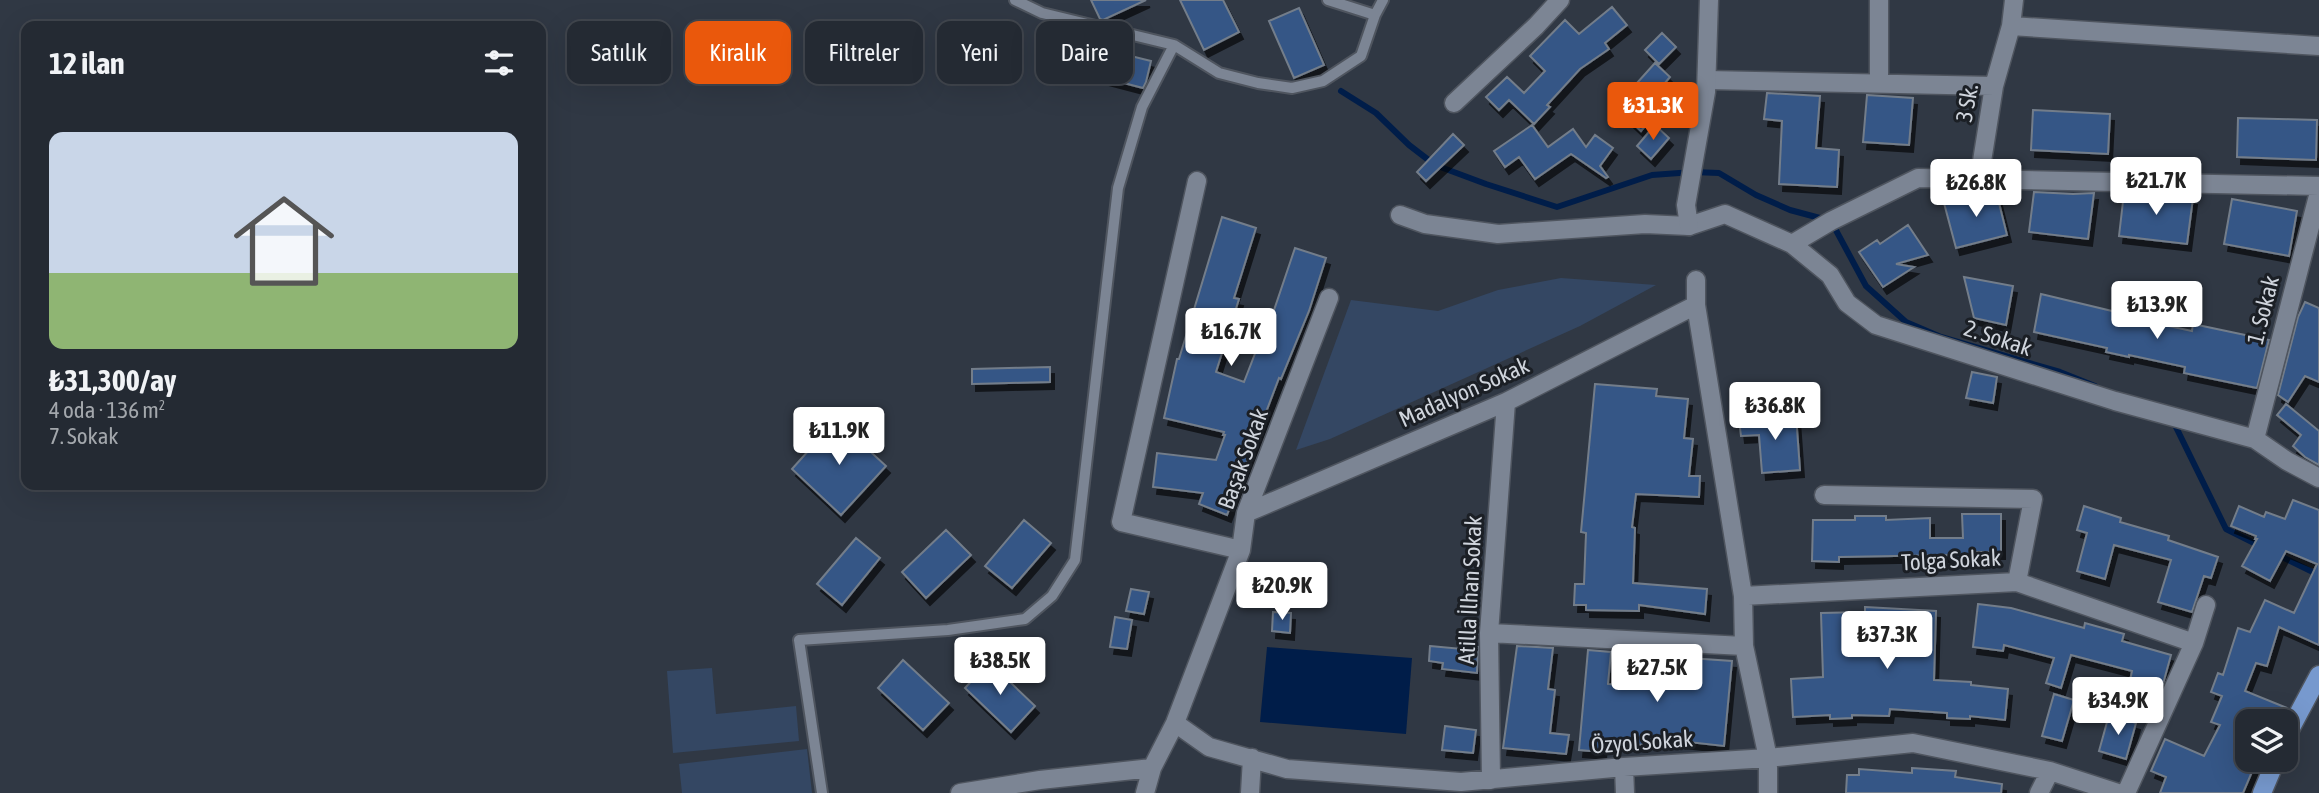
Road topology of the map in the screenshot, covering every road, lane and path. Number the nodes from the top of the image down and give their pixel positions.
1 (1015, 0) edge
2 (1328, 0) edge
3 (1383, 0) edge
4 (1559, 0) edge
5 (1709, 0) edge
6 (1880, 0) edge
7 (2014, 0) edge
8 (1376, 15) junction
9 (2011, 26) junction
10 (1174, 45) junction
11 (2319, 46) edge
12 (1707, 80) junction
13 (1879, 83) junction
14 (1994, 86) junction
15 (1454, 103) dead end
16 (1979, 180) junction
17 (1197, 181) dead end
18 (2319, 186) edge
19 (2319, 192) edge
20 (1400, 215) dead end
21 (1689, 226) junction
22 (1792, 244) junction
23 (1696, 280) dead end
24 (1329, 298) dead end
25 (1696, 305) junction
26 (1506, 402) junction
27 (2255, 439) junction
28 (2319, 478) edge
29 (1824, 495) dead end
30 (1246, 513) junction
31 (1241, 550) junction
32 (2017, 582) junction
33 (1743, 596) junction
34 (2206, 605) dead end
35 (1489, 634) junction
36 (2194, 643) junction
37 (1744, 646) junction
38 (2319, 675) edge
39 (2298, 714) edge
40 (1175, 723) junction
41 (1252, 758) junction
42 (1768, 758) junction
43 (1623, 767) junction
44 (1152, 768) junction
45 (2050, 771) junction
46 (2271, 772) edge
47 (1491, 780) junction
48 (1462, 787) edge
49 (822, 793) edge
50 (960, 793) edge
51 (1145, 793) edge
52 (1250, 793) edge
53 (1625, 793) edge
54 (1768, 793) edge
55 (2039, 793) edge
56 (2118, 793) edge
57 (2126, 793) edge
58 (2262, 793) edge

1 - 10 lane
2 - 8 lane
3 - 8 lane
4 - 15 street
5 - 12 street
6 - 13 street
7 - 9 street, 3 Sk.
8 - 10 lane
9 - 11 street
9 - 14 street, 3 Sk.
10 - 49 lane
12 - 13 street
12 - 21 street
13 - 14 street
14 - 16 street, 3 Sk.
16 - 18 street
16 - 22 street
17 - 31 street
19 - 27 street, 1. Sokak
20 - 21 street
21 - 22 street, 2. Sokak
22 - 27 street, 2. Sokak
23 - 25 street
24 - 30 street, Başak Sokak
25 - 26 street, Madalyon Sokak
25 - 33 street
26 - 30 street, Madalyon Sokak
26 - 35 street, Atilla İlhan Sokak
27 - 28 street, 2. Sokak
29 - 32 street
30 - 31 street, Başak Sokak
31 - 40 street, Başak Sokak
32 - 33 street, Tolga Sokak
32 - 36 street, Tolga Sokak
33 - 37 street
34 - 36 street
35 - 37 street
35 - 47 street, Atilla İlhan Sokak
36 - 57 street
37 - 42 street
38 - 39 main road
40 - 41 street, Özyol Sokak
40 - 44 street, Başak Sokak
41 - 48 street, Özyol Sokak
41 - 52 street
42 - 43 street, Özyol Sokak
42 - 45 street, Özyol Sokak
42 - 54 street
43 - 47 street, Özyol Sokak
43 - 53 street
44 - 50 street
44 - 51 street, Başak Sokak
45 - 55 street
45 - 56 street, Özyol Sokak
46 - 58 main road
47 - 48 street, Özyol Sokak

